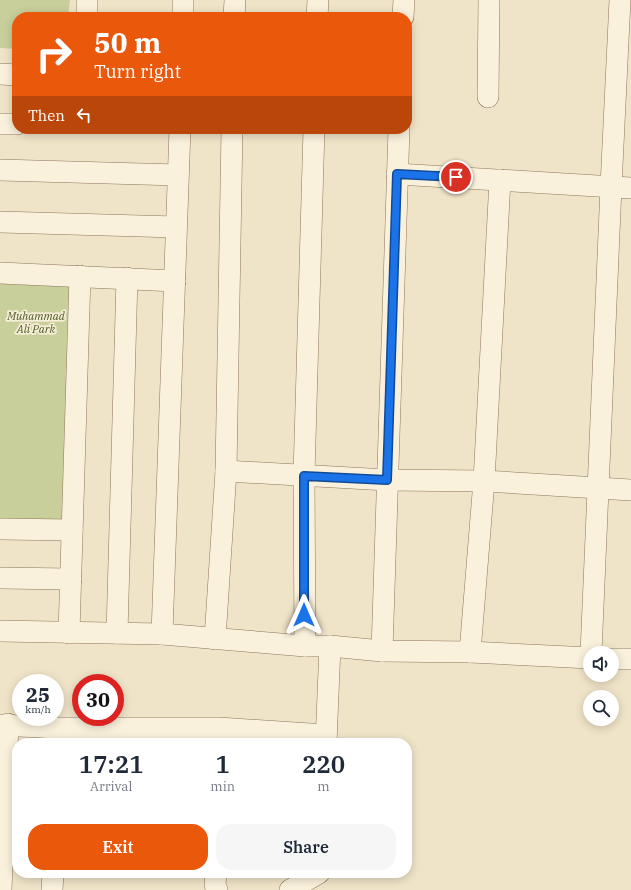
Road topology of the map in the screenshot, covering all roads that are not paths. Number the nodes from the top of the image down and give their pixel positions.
1 (87, 0) edge
2 (183, 0) edge
3 (235, 0) edge
4 (318, 0) edge
5 (404, 0) edge
6 (489, 0) edge
7 (620, 0) edge
8 (87, 12) edge
9 (183, 12) edge
10 (234, 12) edge
11 (317, 12) edge
12 (403, 12) edge
13 (0, 74) edge
14 (12, 75) edge
15 (488, 97) dead end
16 (0, 124) edge
17 (12, 124) edge
18 (180, 134) edge
19 (232, 134) edge
20 (314, 134) edge
21 (399, 134) edge
22 (0, 170) edge
23 (397, 174) junction
24 (178, 175) junction
25 (500, 180) junction
26 (621, 188) edge
27 (0, 222) edge
28 (176, 227) junction
29 (0, 273) edge
30 (80, 276) junction
31 (127, 278) junction
32 (175, 281) junction
33 (226, 471) junction
34 (304, 476) junction
35 (387, 480) junction
36 (484, 481) junction
37 (598, 488) junction
38 (631, 490) edge
39 (0, 529) edge
40 (72, 530) junction
41 (0, 578) edge
42 (71, 579) junction
43 (0, 631) edge
44 (69, 632) junction
45 (117, 633) junction
46 (162, 634) junction
47 (215, 639) junction
48 (305, 646) junction
49 (330, 646) junction
50 (591, 646) edge
51 (382, 651) junction
52 (470, 652) junction
53 (583, 658) edge
54 (619, 659) edge
55 (631, 659) edge
56 (4, 725) edge
57 (219, 735) edge
58 (58, 736) edge
59 (299, 738) edge
60 (326, 738) edge
61 (53, 878) edge
62 (216, 878) edge
63 (311, 878) edge
64 (320, 878) edge
65 (1, 890) edge
66 (52, 890) edge
67 (217, 890) edge
68 (290, 890) edge
69 (320, 890) edge

1 - 8 street
2 - 9 street
3 - 10 street
4 - 11 street
5 - 12 street
6 - 15 street
7 - 26 street
13 - 14 street
16 - 17 street
18 - 24 street
19 - 33 street
20 - 34 street
21 - 23 street
22 - 24 street
23 - 25 street
23 - 35 street
24 - 28 street
25 - 26 street
25 - 36 street
26 - 37 street
27 - 28 street
28 - 32 street
29 - 30 street
30 - 31 street
30 - 40 street
31 - 32 street
31 - 45 street
32 - 46 street
33 - 34 street
33 - 47 street
34 - 35 street
34 - 48 street
35 - 36 street
35 - 51 street
36 - 37 street
36 - 52 street
37 - 38 street
37 - 50 street
39 - 40 street
40 - 42 street
41 - 42 street
42 - 44 street
43 - 44 street
44 - 45 street
45 - 46 street
46 - 47 street
47 - 48 street
48 - 49 street
49 - 51 street
49 - 60 street
51 - 52 street
52 - 53 street
54 - 55 street
56 - 58 street
56 - 65 street
57 - 58 street
57 - 59 street
61 - 66 street
62 - 67 street
63 - 68 street
64 - 69 street

